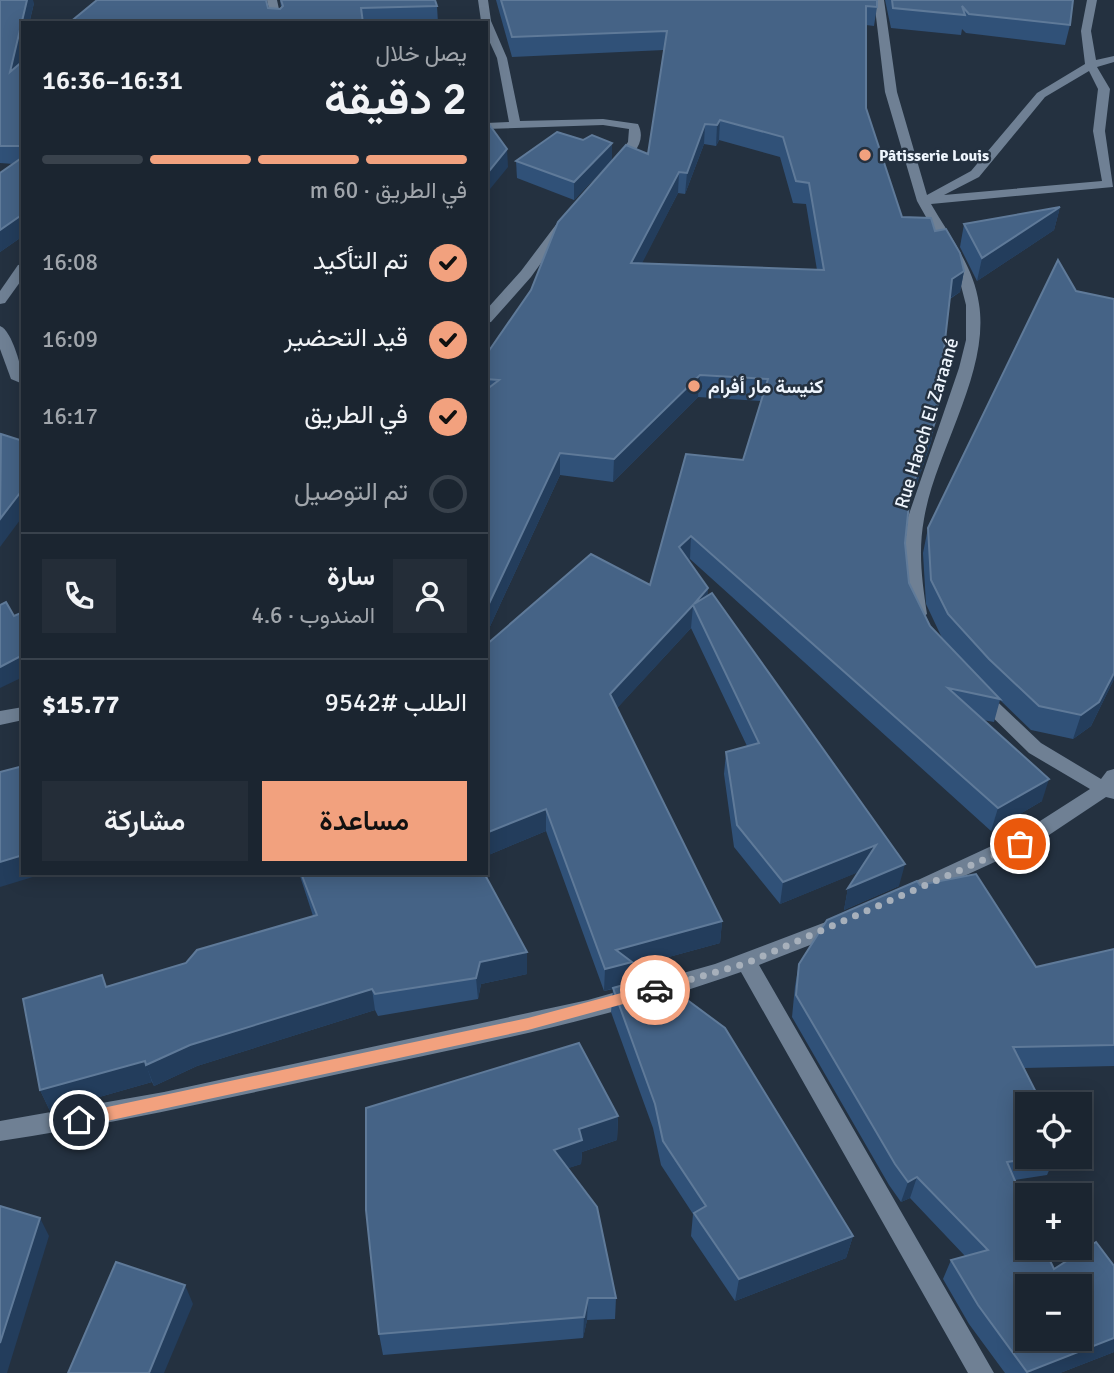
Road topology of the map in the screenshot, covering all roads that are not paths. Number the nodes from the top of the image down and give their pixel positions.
1 (272, 0) edge
2 (483, 0) edge
3 (879, 0) edge
4 (1092, 0) edge
5 (277, 21) edge
6 (486, 21) edge
7 (488, 26) edge
8 (1114, 59) edge
9 (1091, 65) junction
10 (515, 123) junction
11 (488, 126) edge
12 (602, 179) edge
13 (923, 201) junction
14 (573, 208) edge
15 (21, 271) edge
16 (0, 300) edge
17 (488, 317) edge
18 (0, 330) edge
19 (21, 380) edge
20 (927, 630) edge
21 (966, 680) edge
22 (21, 713) edge
23 (0, 718) edge
24 (1111, 786) edge
25 (893, 901) edge
26 (855, 917) edge
27 (747, 963) junction
28 (0, 1131) edge
29 (982, 1373) edge

1 - 5 street
2 - 6 street
3 - 13 street, Rue Haoch El Zaraané
4 - 9 street
7 - 10 street
8 - 9 street
9 - 13 street
9 - 13 street
10 - 11 street
10 - 12 street
13 - 20 street, Rue Haoch El Zaraané
14 - 17 street
15 - 16 street
18 - 19 street
21 - 24 street
22 - 23 street
24 - 25 street
26 - 27 street
27 - 28 street
27 - 29 street

